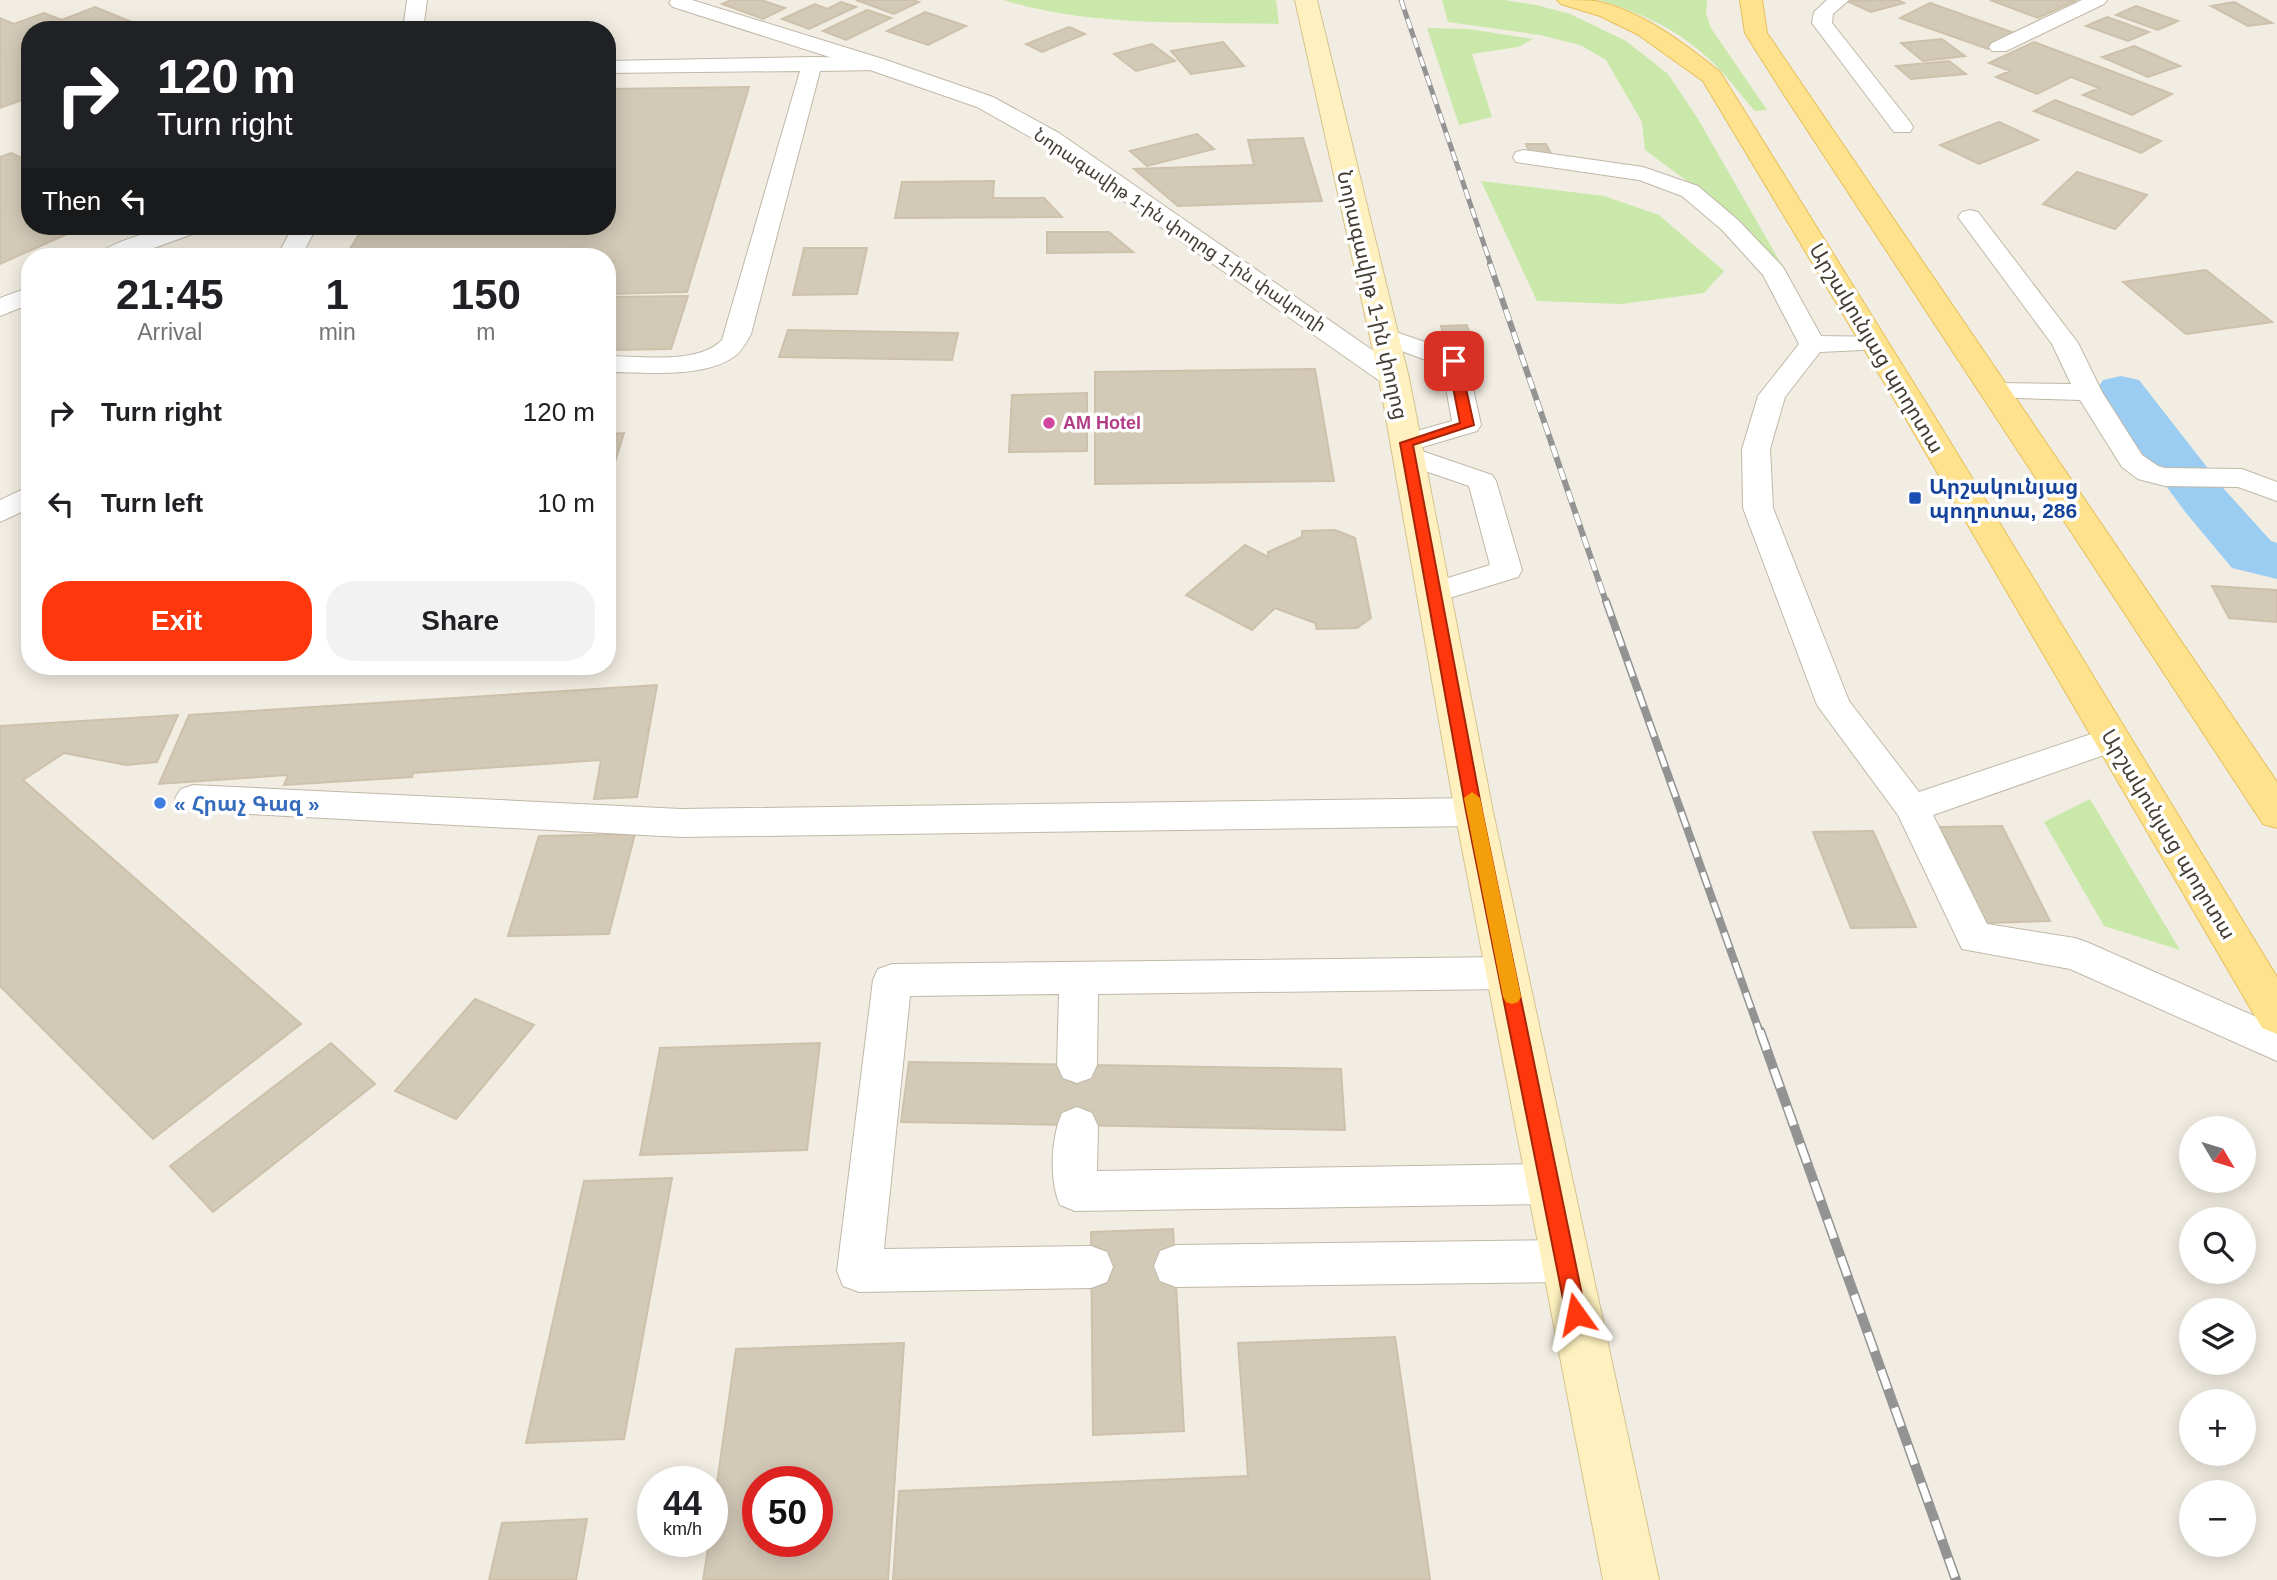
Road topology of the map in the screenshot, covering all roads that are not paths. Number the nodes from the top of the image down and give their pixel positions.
1 (417, 0) edge
2 (1306, 0) edge
3 (1568, 0) edge
4 (1751, 0) edge
5 (1839, 0) edge
6 (2097, 0) edge
7 (680, 3) dead end
8 (414, 21) edge
9 (1999, 47) dead end
10 (812, 63) junction
11 (875, 64) junction
12 (616, 67) edge
13 (1902, 127) dead end
14 (1524, 157) dead end
15 (1970, 217) dead end
16 (166, 235) edge
17 (129, 248) edge
18 (21, 298) edge
19 (0, 308) edge
20 (1384, 336) junction
21 (1875, 343) junction
22 (1812, 344) junction
23 (616, 364) edge
24 (1394, 378) junction
25 (1996, 391) junction
26 (2088, 391) junction
27 (1408, 449) junction
28 (2277, 492) edge
29 (21, 500) edge
30 (0, 513) edge
31 (1433, 593) junction
32 (2112, 739) junction
33 (193, 798) dead end
34 (1912, 808) junction
35 (1474, 811) junction
36 (2277, 813) edge
37 (1507, 973) junction
38 (1079, 978) junction
39 (2277, 1015) edge
40 (2277, 1044) edge
41 (1077, 1065) dead end
42 (1077, 1125) dead end
43 (1550, 1184) junction
44 (1565, 1261) junction
45 (1176, 1266) dead end
46 (1091, 1267) dead end
47 (1631, 1580) edge

1 - 8 lane
2 - 20 main road, Նորագավիթ 1-ին փողոց
3 - 21 main road, Արշակունյաց պողոտա
4 - 25 main road
5 - 13 lane
6 - 9 lane
7 - 11 street, Նորագավիթ 1-ին փողոց 1-ին փակուղի
10 - 11 lane
10 - 12 lane
10 - 23 lane
11 - 24 street, Նորագավիթ 1-ին փողոց 1-ին փակուղի
14 - 22 lane
15 - 26 lane
16 - 17 lane
18 - 19 lane
20 - 24 main road, Նորագավիթ 1-ին փողոց
20 - 27 lane
21 - 22 lane
21 - 32 main road, Արշակունյաց պողոտա
22 - 34 lane
24 - 27 main road, Նորագավիթ 1-ին փողոց
25 - 26 lane
25 - 36 main road
26 - 28 lane
27 - 31 main road, Նորագավիթ 1-ին փողոց
27 - 31 lane
29 - 30 lane
31 - 35 main road, Նորագավիթ 1-ին փողոց
32 - 34 lane
32 - 39 main road, Արշակունյաց պողոտա
33 - 35 lane
34 - 40 lane
35 - 37 main road, Նորագավիթ 1-ին փողոց
37 - 38 lane
37 - 43 main road, Նորագավիթ 1-ին փողոց
38 - 41 lane
38 - 46 lane
42 - 43 lane
43 - 44 main road, Նորագավիթ 1-ին փողոց
44 - 45 lane
44 - 47 main road, Նորագավիթ 1-ին փողոց

